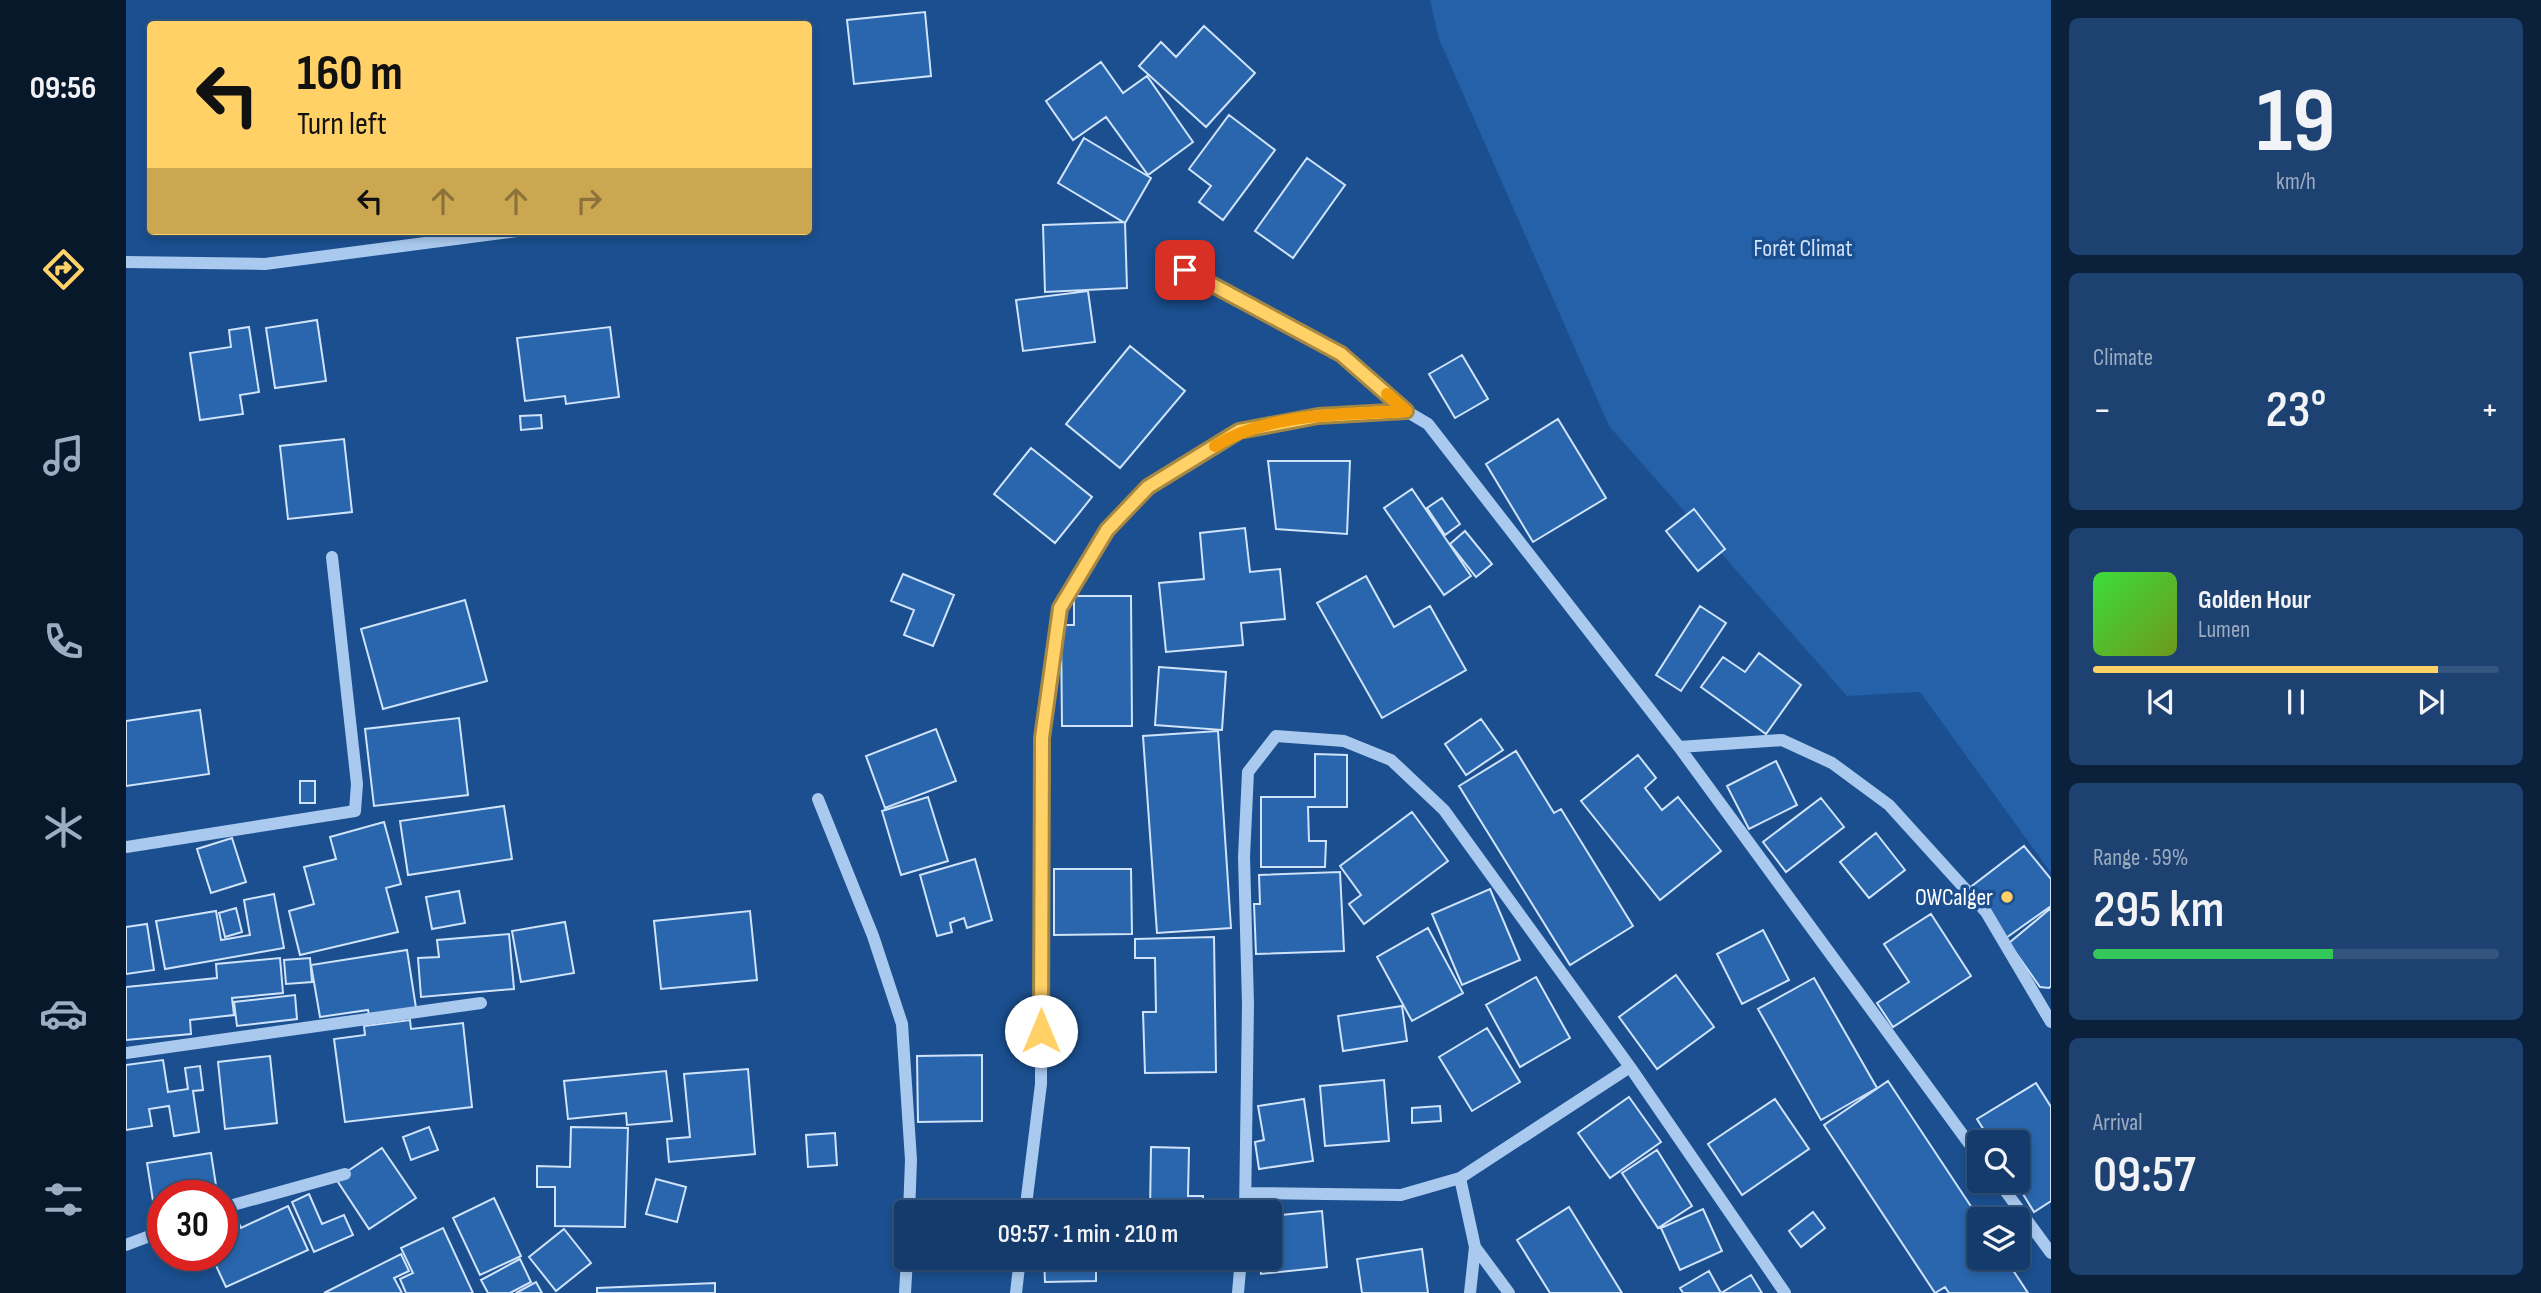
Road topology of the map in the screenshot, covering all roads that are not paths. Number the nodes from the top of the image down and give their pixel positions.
1 (486, 235) edge
2 (126, 262) edge
3 (1185, 270) dead end
4 (1406, 411) junction
5 (332, 557) dead end
6 (1679, 747) junction
7 (818, 799) dead end
8 (126, 847) edge
9 (481, 1003) dead end
10 (2051, 1022) edge
11 (126, 1053) edge
12 (1630, 1067) junction
13 (1967, 1141) edge
14 (345, 1174) dead end
15 (1460, 1178) junction
16 (1246, 1193) junction
17 (2007, 1193) edge
18 (909, 1200) edge
19 (1028, 1200) edge
20 (1246, 1200) edge
21 (238, 1204) edge
22 (147, 1237) edge
23 (126, 1245) edge
24 (1475, 1247) junction
25 (2051, 1253) edge
26 (906, 1270) edge
27 (1019, 1270) edge
28 (1240, 1270) edge
29 (905, 1293) edge
30 (1016, 1293) edge
31 (1238, 1293) edge
32 (1470, 1293) edge
33 (1509, 1293) edge
34 (1785, 1293) edge

1 - 2 street
3 - 4 street
4 - 6 street
4 - 19 street
5 - 8 street
6 - 10 street
6 - 13 street
7 - 18 street
9 - 11 street
12 - 15 street
12 - 16 street
12 - 34 street
14 - 21 street
15 - 16 street
15 - 24 street
16 - 20 street
17 - 25 street
22 - 23 street
24 - 32 street
24 - 33 street
26 - 29 street
27 - 30 street
28 - 31 street

